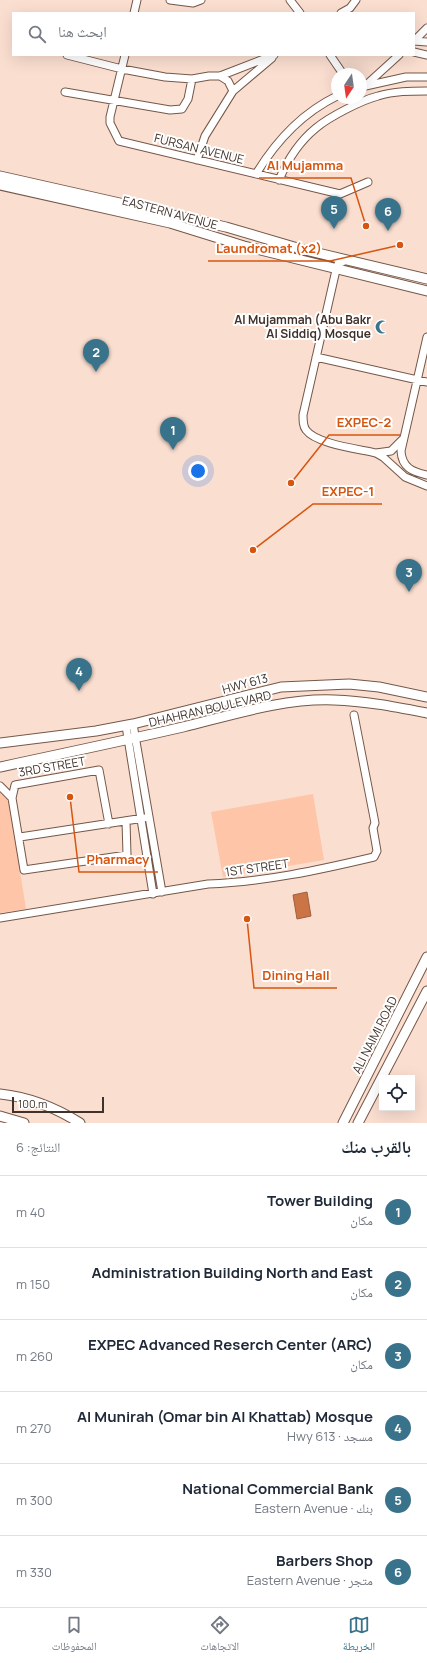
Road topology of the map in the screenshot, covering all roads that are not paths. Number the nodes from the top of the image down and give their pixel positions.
1 (137, 0) edge
2 (170, 0) edge
3 (201, 0) edge
4 (290, 0) edge
5 (356, 0) edge
6 (134, 12) edge
7 (299, 12) edge
8 (343, 12) edge
9 (426, 30) edge
10 (415, 40) edge
11 (415, 41) edge
12 (427, 42) edge
13 (415, 52) edge
14 (427, 55) edge
15 (71, 56) edge
16 (125, 56) edge
17 (272, 56) edge
18 (331, 56) edge
19 (397, 56) edge
20 (261, 60) edge
21 (122, 68) junction
22 (340, 68) edge
23 (220, 76) junction
24 (427, 77) edge
25 (192, 79) junction
26 (367, 82) edge
27 (367, 85) edge
28 (427, 91) edge
29 (65, 92) dead end
30 (233, 92) junction
31 (331, 100) edge
32 (367, 100) edge
33 (114, 101) junction
34 (356, 104) edge
35 (197, 160) junction
36 (256, 174) junction
37 (0, 176) edge
38 (279, 180) junction
39 (368, 182) dead end
40 (0, 185) edge
41 (346, 260) junction
42 (336, 270) junction
43 (427, 279) edge
44 (427, 291) edge
45 (427, 337) edge
46 (316, 357) junction
47 (417, 380) junction
48 (427, 382) edge
49 (404, 437) junction
50 (376, 453) junction
51 (427, 475) edge
52 (427, 486) edge
53 (427, 698) edge
54 (427, 713) edge
55 (354, 715) dead end
56 (129, 725) junction
57 (132, 739) junction
58 (0, 743) edge
59 (0, 767) edge
60 (0, 786) edge
61 (12, 798) junction
62 (150, 816) junction
63 (140, 818) junction
64 (126, 821) junction
65 (108, 824) junction
66 (20, 838) junction
67 (162, 892) junction
68 (153, 894) junction
69 (0, 918) edge
70 (427, 957) edge
71 (427, 990) edge
72 (0, 1094) edge
73 (0, 1116) edge
74 (24, 1123) edge
75 (80, 1123) edge
76 (343, 1123) edge
77 (358, 1123) edge

1 - 6 street
2 - 3 street
4 - 7 street
5 - 8 street
9 - 10 street
9 - 12 street
11 - 12 street
13 - 14 street
15 - 21 street
16 - 21 street
17 - 20 street
18 - 22 street
19 - 26 street
20 - 23 street
20 - 30 street
21 - 25 street
21 - 33 street
23 - 25 street
23 - 30 street
24 - 27 street
25 - 33 street
28 - 32 street
29 - 33 street
30 - 35 street
31 - 36 street
33 - 35 street, FURSAN AVENUE
34 - 38 street
35 - 36 street, FURSAN AVENUE
36 - 38 street, FURSAN AVENUE
37 - 41 main road, EASTERN AVENUE
38 - 39 street, FURSAN AVENUE
40 - 42 main road, EASTERN AVENUE
41 - 42 street
41 - 43 main road, EASTERN AVENUE
42 - 44 main road, EASTERN AVENUE
42 - 46 street
45 - 47 street
46 - 47 street
46 - 50 street
47 - 48 street
47 - 49 street
49 - 50 street
49 - 51 street
50 - 52 street
53 - 56 main road, HWY 613
54 - 57 main road, DHAHRAN BOULEVARD
55 - 67 street, 1ST STREET
56 - 57 street
56 - 58 main road, HWY 613
57 - 59 main road, DHAHRAN BOULEVARD
57 - 62 street
57 - 63 street
60 - 61 street
61 - 65 street, 3RD STREET
61 - 66 street
62 - 63 street
62 - 67 street
63 - 64 street
63 - 68 street
64 - 65 street
64 - 66 street
65 - 66 street
67 - 68 street, 1ST STREET
68 - 69 street, 1ST STREET
70 - 76 main road, ALI NAIMI ROAD
71 - 77 main road, ALI NAIMI ROAD
72 - 75 main road
73 - 74 main road

